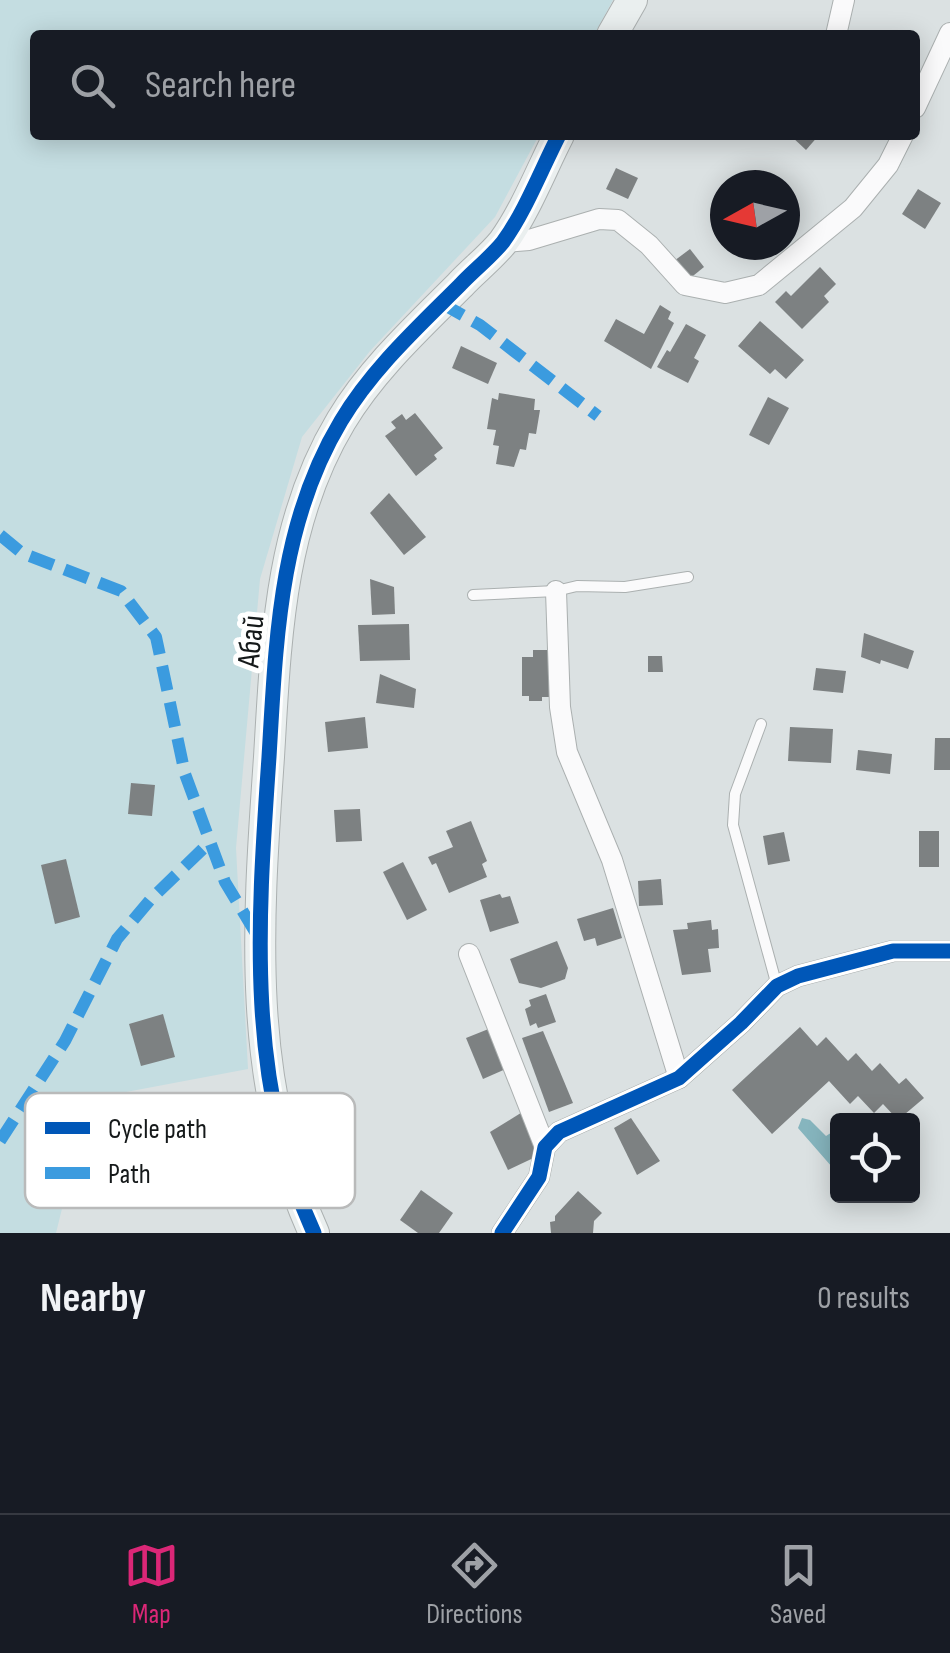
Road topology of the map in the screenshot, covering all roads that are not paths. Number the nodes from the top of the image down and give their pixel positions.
1 (632, 0) edge
2 (844, 0) edge
3 (615, 30) edge
4 (837, 30) edge
5 (950, 33) edge
6 (920, 97) edge
7 (556, 140) edge
8 (901, 140) edge
9 (502, 242) junction
10 (688, 578) dead end
11 (556, 591) junction
12 (474, 594) dead end
13 (761, 724) dead end
14 (950, 951) edge
15 (470, 954) dead end
16 (776, 986) junction
17 (678, 1078) junction
18 (271, 1093) edge
19 (545, 1147) junction
20 (305, 1208) edge
21 (314, 1233) edge
22 (502, 1233) edge

1 - 3 street
2 - 4 street
5 - 6 street
7 - 9 street, Абай
8 - 9 street
9 - 18 street, Абай
10 - 11 lane
11 - 12 lane
11 - 17 street
13 - 16 lane
14 - 16 street
15 - 19 street
16 - 17 street
17 - 19 street
19 - 22 street
20 - 21 street, Абай

